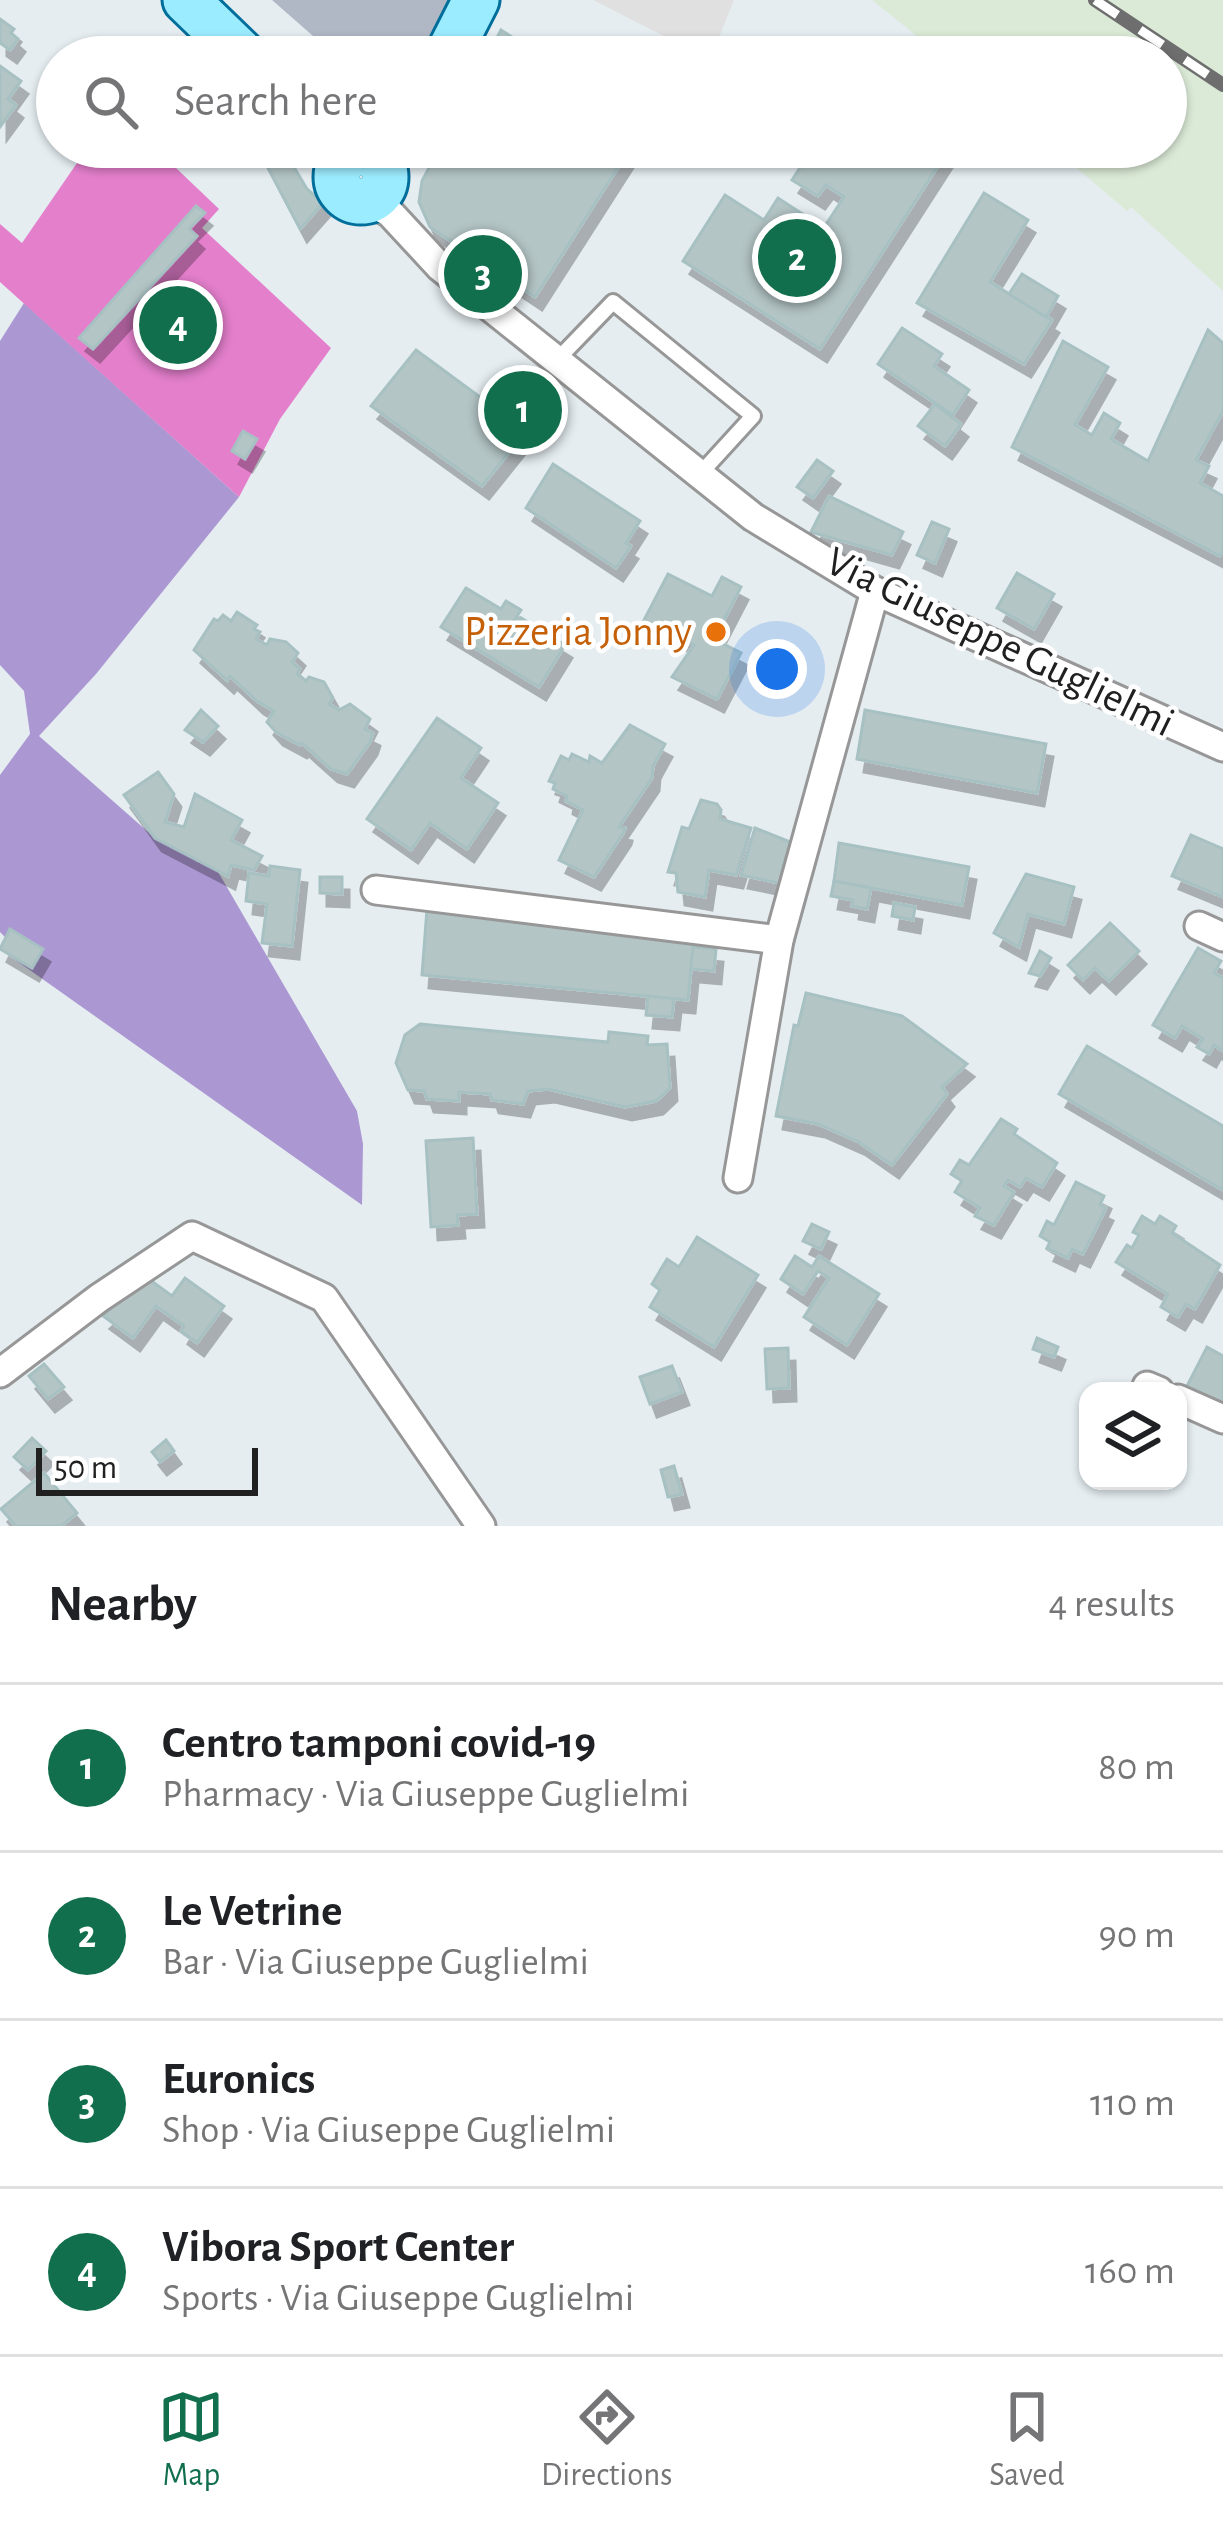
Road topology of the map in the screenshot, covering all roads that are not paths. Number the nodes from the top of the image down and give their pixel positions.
1 (186, 0) edge
2 (476, 0) edge
3 (223, 36) edge
4 (458, 36) edge
5 (366, 168) edge
6 (557, 360) junction
7 (700, 474) junction
8 (875, 590) junction
9 (1223, 748) edge
10 (376, 890) dead end
11 (779, 940) junction
12 (738, 1178) dead end
13 (0, 1373) edge
14 (1187, 1403) edge
15 (1223, 1419) edge
16 (481, 1526) edge

1 - 3 main road
2 - 4 main road
5 - 6 street, Via Giuseppe Guglielmi
6 - 7 street, Via Giuseppe Guglielmi
6 - 7 lane
7 - 8 street, Via Giuseppe Guglielmi
8 - 9 street, Via Giuseppe Guglielmi
8 - 11 street
10 - 11 street
11 - 12 street
13 - 16 street
14 - 15 street

